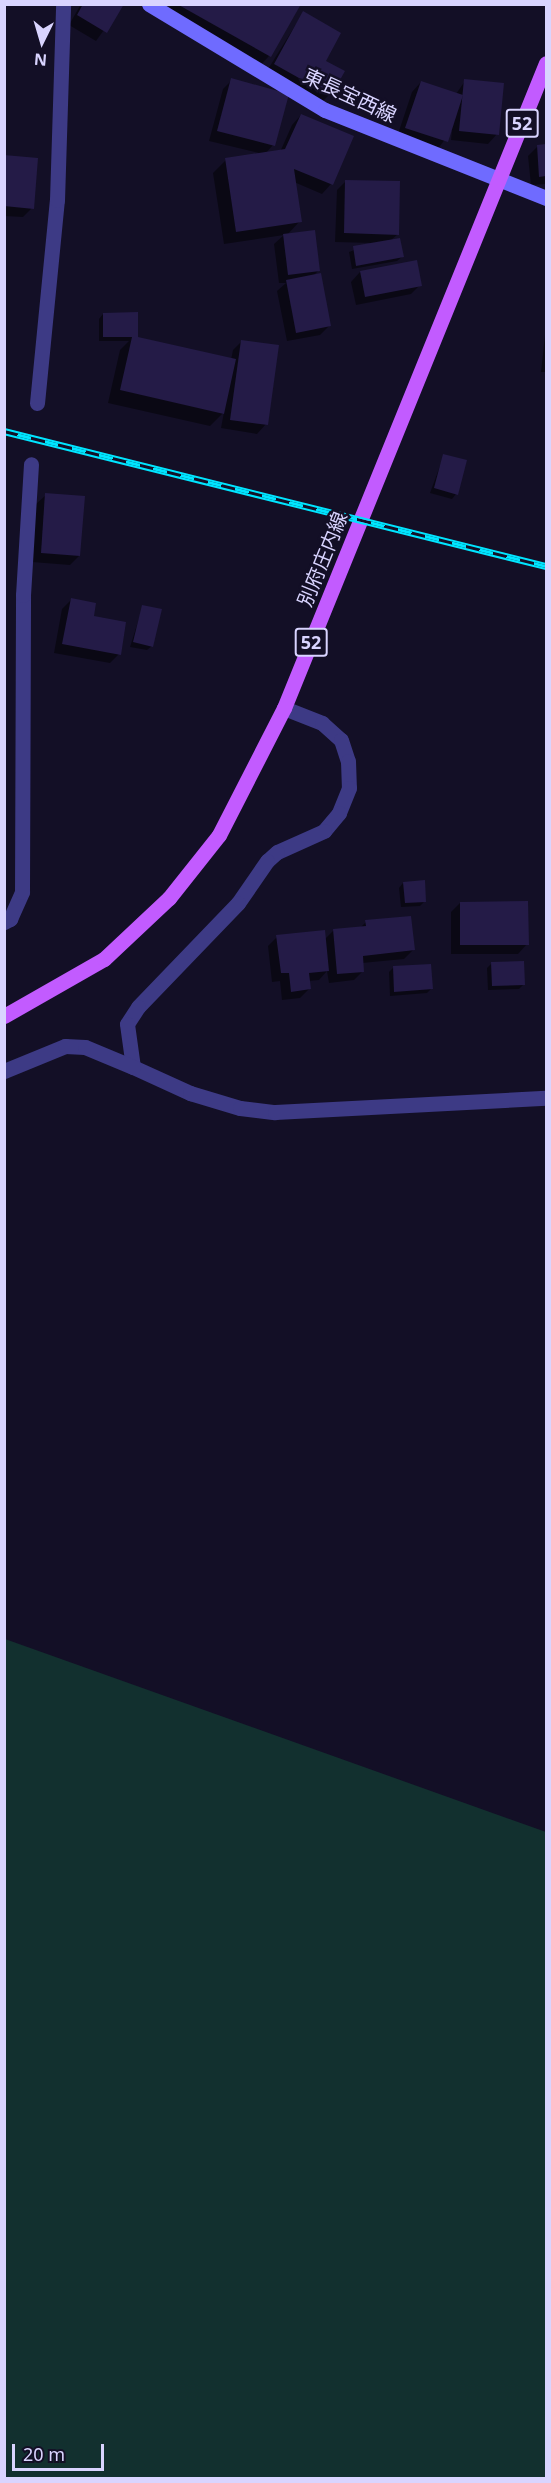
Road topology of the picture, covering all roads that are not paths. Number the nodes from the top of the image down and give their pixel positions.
1 (63, 4) edge
2 (149, 4) edge
3 (546, 64) edge
4 (499, 181) junction
5 (546, 198) edge
6 (37, 403) dead end
7 (31, 464) dead end
8 (284, 708) junction
9 (4, 922) edge
10 (4, 1016) edge
11 (133, 1067) junction
12 (4, 1071) edge
13 (546, 1098) edge

1 - 6 street
2 - 4 main road, 東長宝西線
3 - 4 main road, 別府庄内線 / 52
4 - 5 main road, 東長宝西線
4 - 8 main road, 別府庄内線 / 52
7 - 9 street
8 - 10 main road, 別府庄内線 / 52
8 - 11 street
11 - 12 street
11 - 13 street

